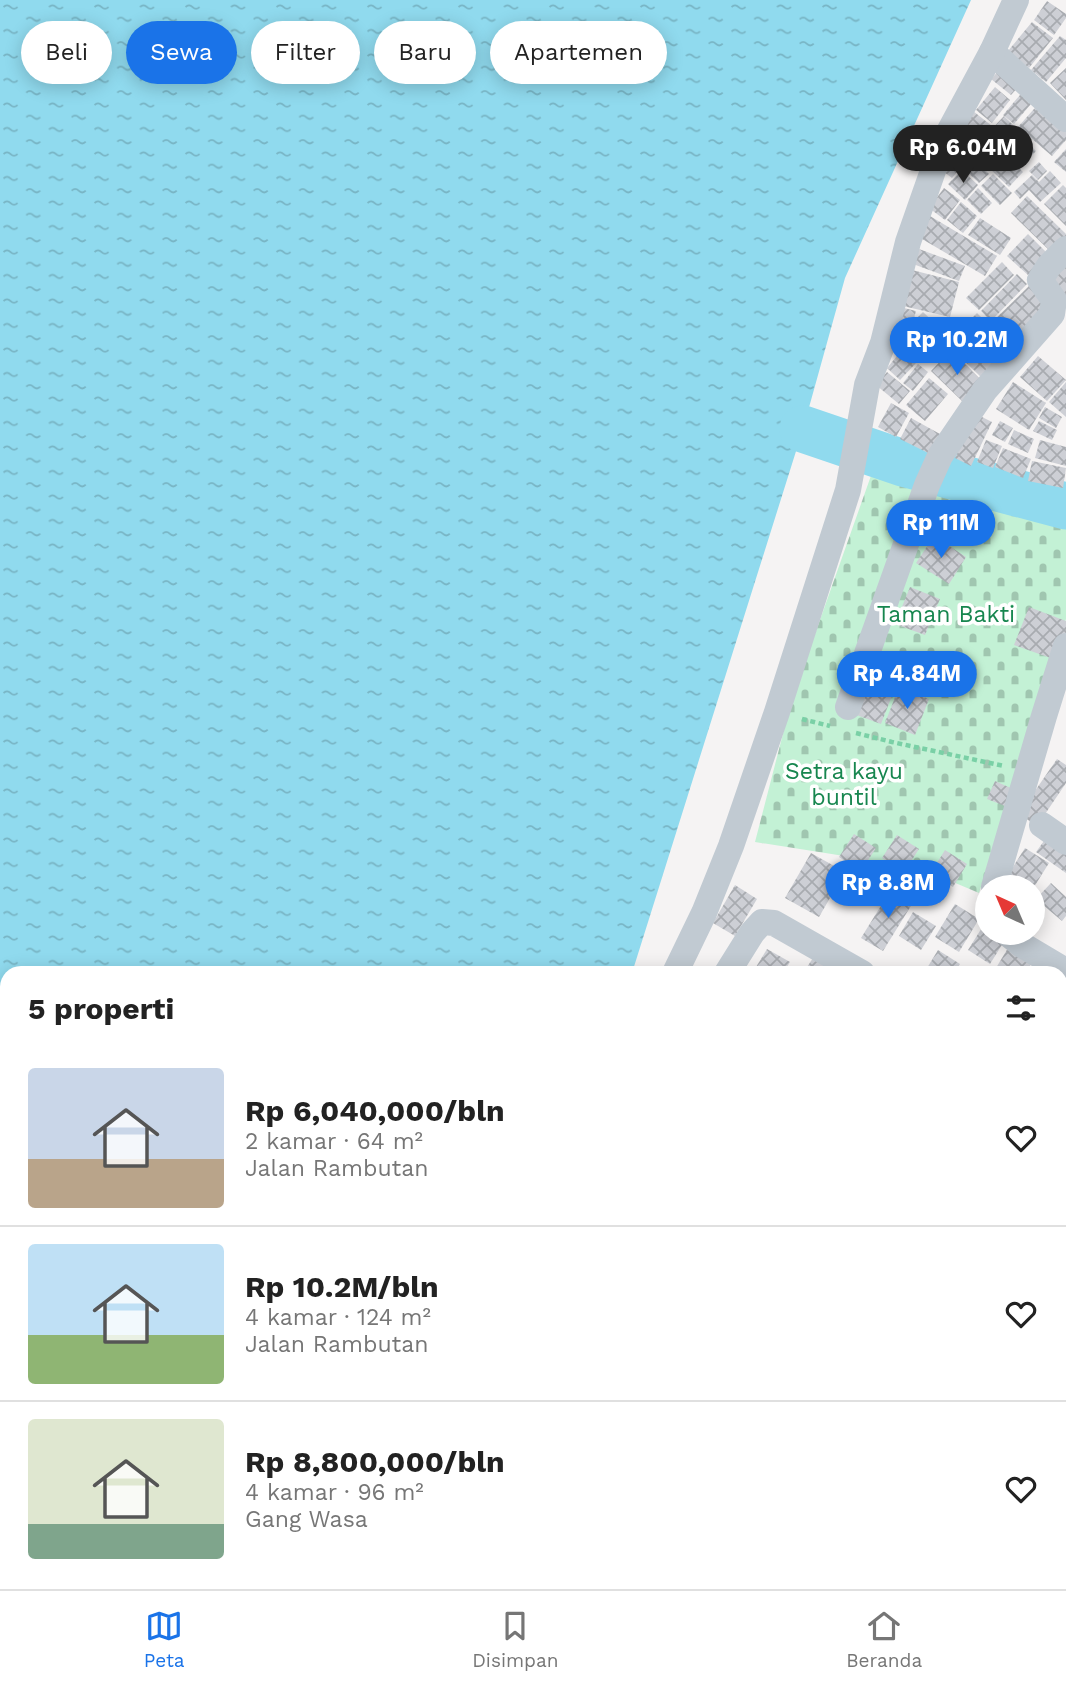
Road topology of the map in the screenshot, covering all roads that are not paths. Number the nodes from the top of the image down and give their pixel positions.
1 (1016, 0) edge
2 (992, 52) junction
3 (1066, 119) edge
4 (1066, 248) edge
5 (1066, 646) edge
6 (1055, 721) edge
7 (847, 723) road end
8 (1042, 825) dead end
9 (1066, 842) edge
10 (998, 875) edge
11 (1022, 945) edge
12 (678, 966) edge
13 (731, 966) edge
14 (850, 966) edge
15 (1058, 966) edge

1 - 2 street
2 - 3 street
2 - 12 street
4 - 7 street
5 - 6 street
6 - 10 street
8 - 9 street
11 - 15 street
13 - 14 street

